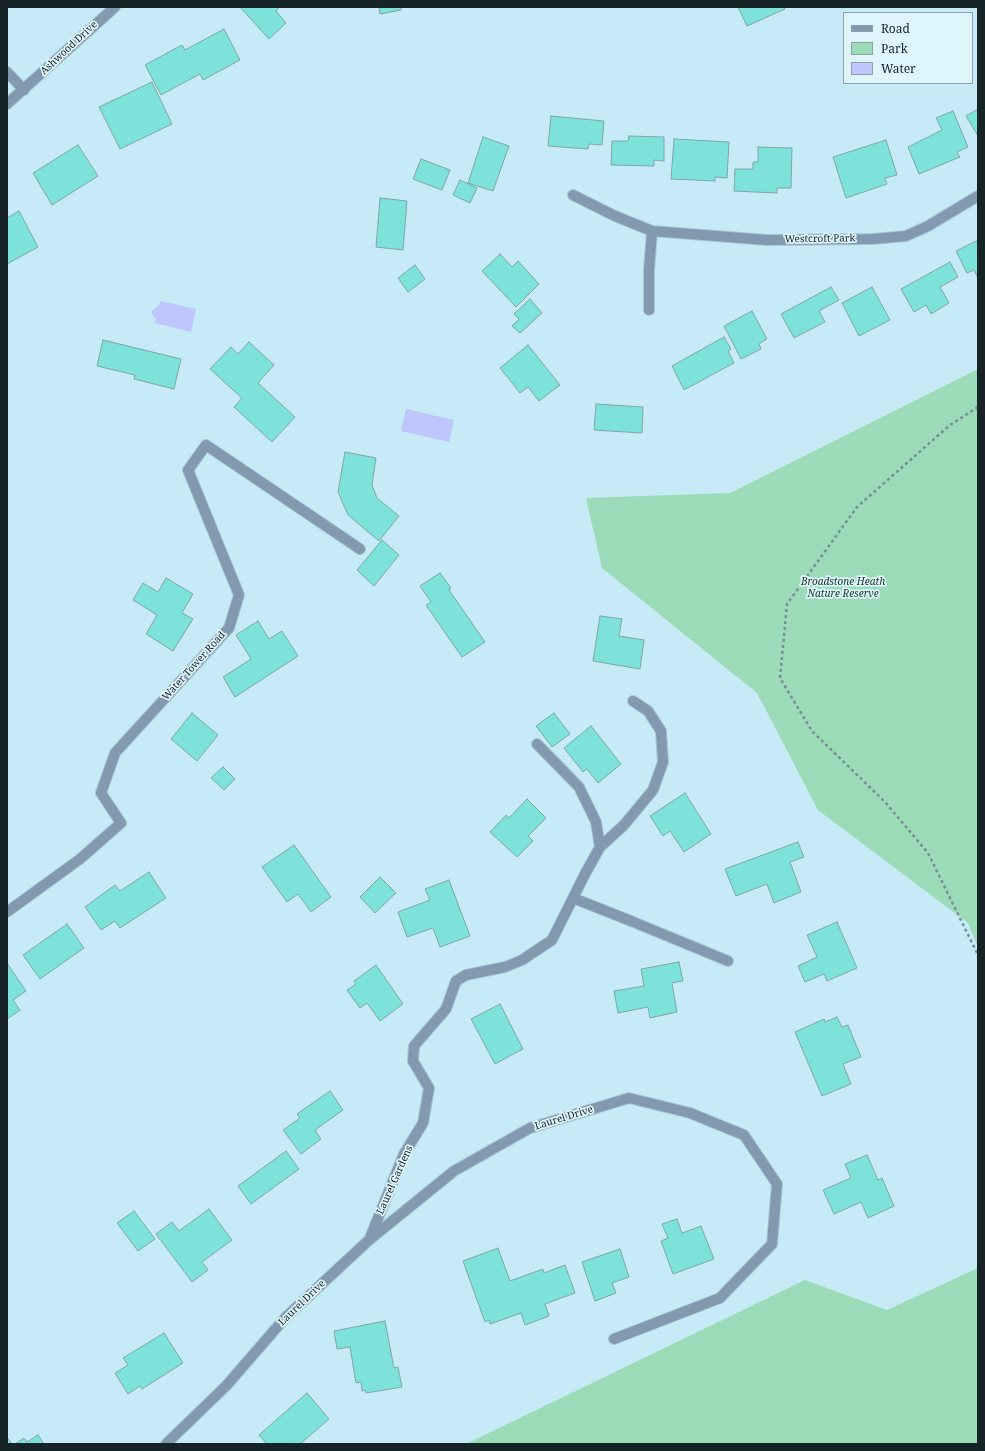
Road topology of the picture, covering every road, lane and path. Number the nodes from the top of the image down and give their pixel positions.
1 (114, 7) edge
2 (7, 72) edge
3 (24, 90) junction
4 (7, 104) edge
5 (573, 195) dead end
6 (978, 196) edge
7 (652, 231) junction
8 (649, 310) dead end
9 (978, 407) edge
10 (360, 549) dead end
11 (633, 701) dead end
12 (537, 744) dead end
13 (600, 847) junction
14 (573, 898) junction
15 (7, 912) edge
16 (978, 955) edge
17 (728, 961) dead end
18 (369, 1240) junction
19 (614, 1339) dead end
20 (166, 1444) edge

1 - 3 street, Ashwood Drive
2 - 3 street
3 - 4 street, Ashwood Drive
5 - 7 street, Westcroft Park
6 - 7 street, Westcroft Park
7 - 8 street
9 - 16 path
10 - 15 street, Water Tower Road
11 - 13 street, Laurel Gardens
12 - 13 street
13 - 14 street, Laurel Gardens
14 - 17 street
14 - 18 street, Laurel Gardens
18 - 19 street, Laurel Drive
18 - 20 street, Laurel Drive

